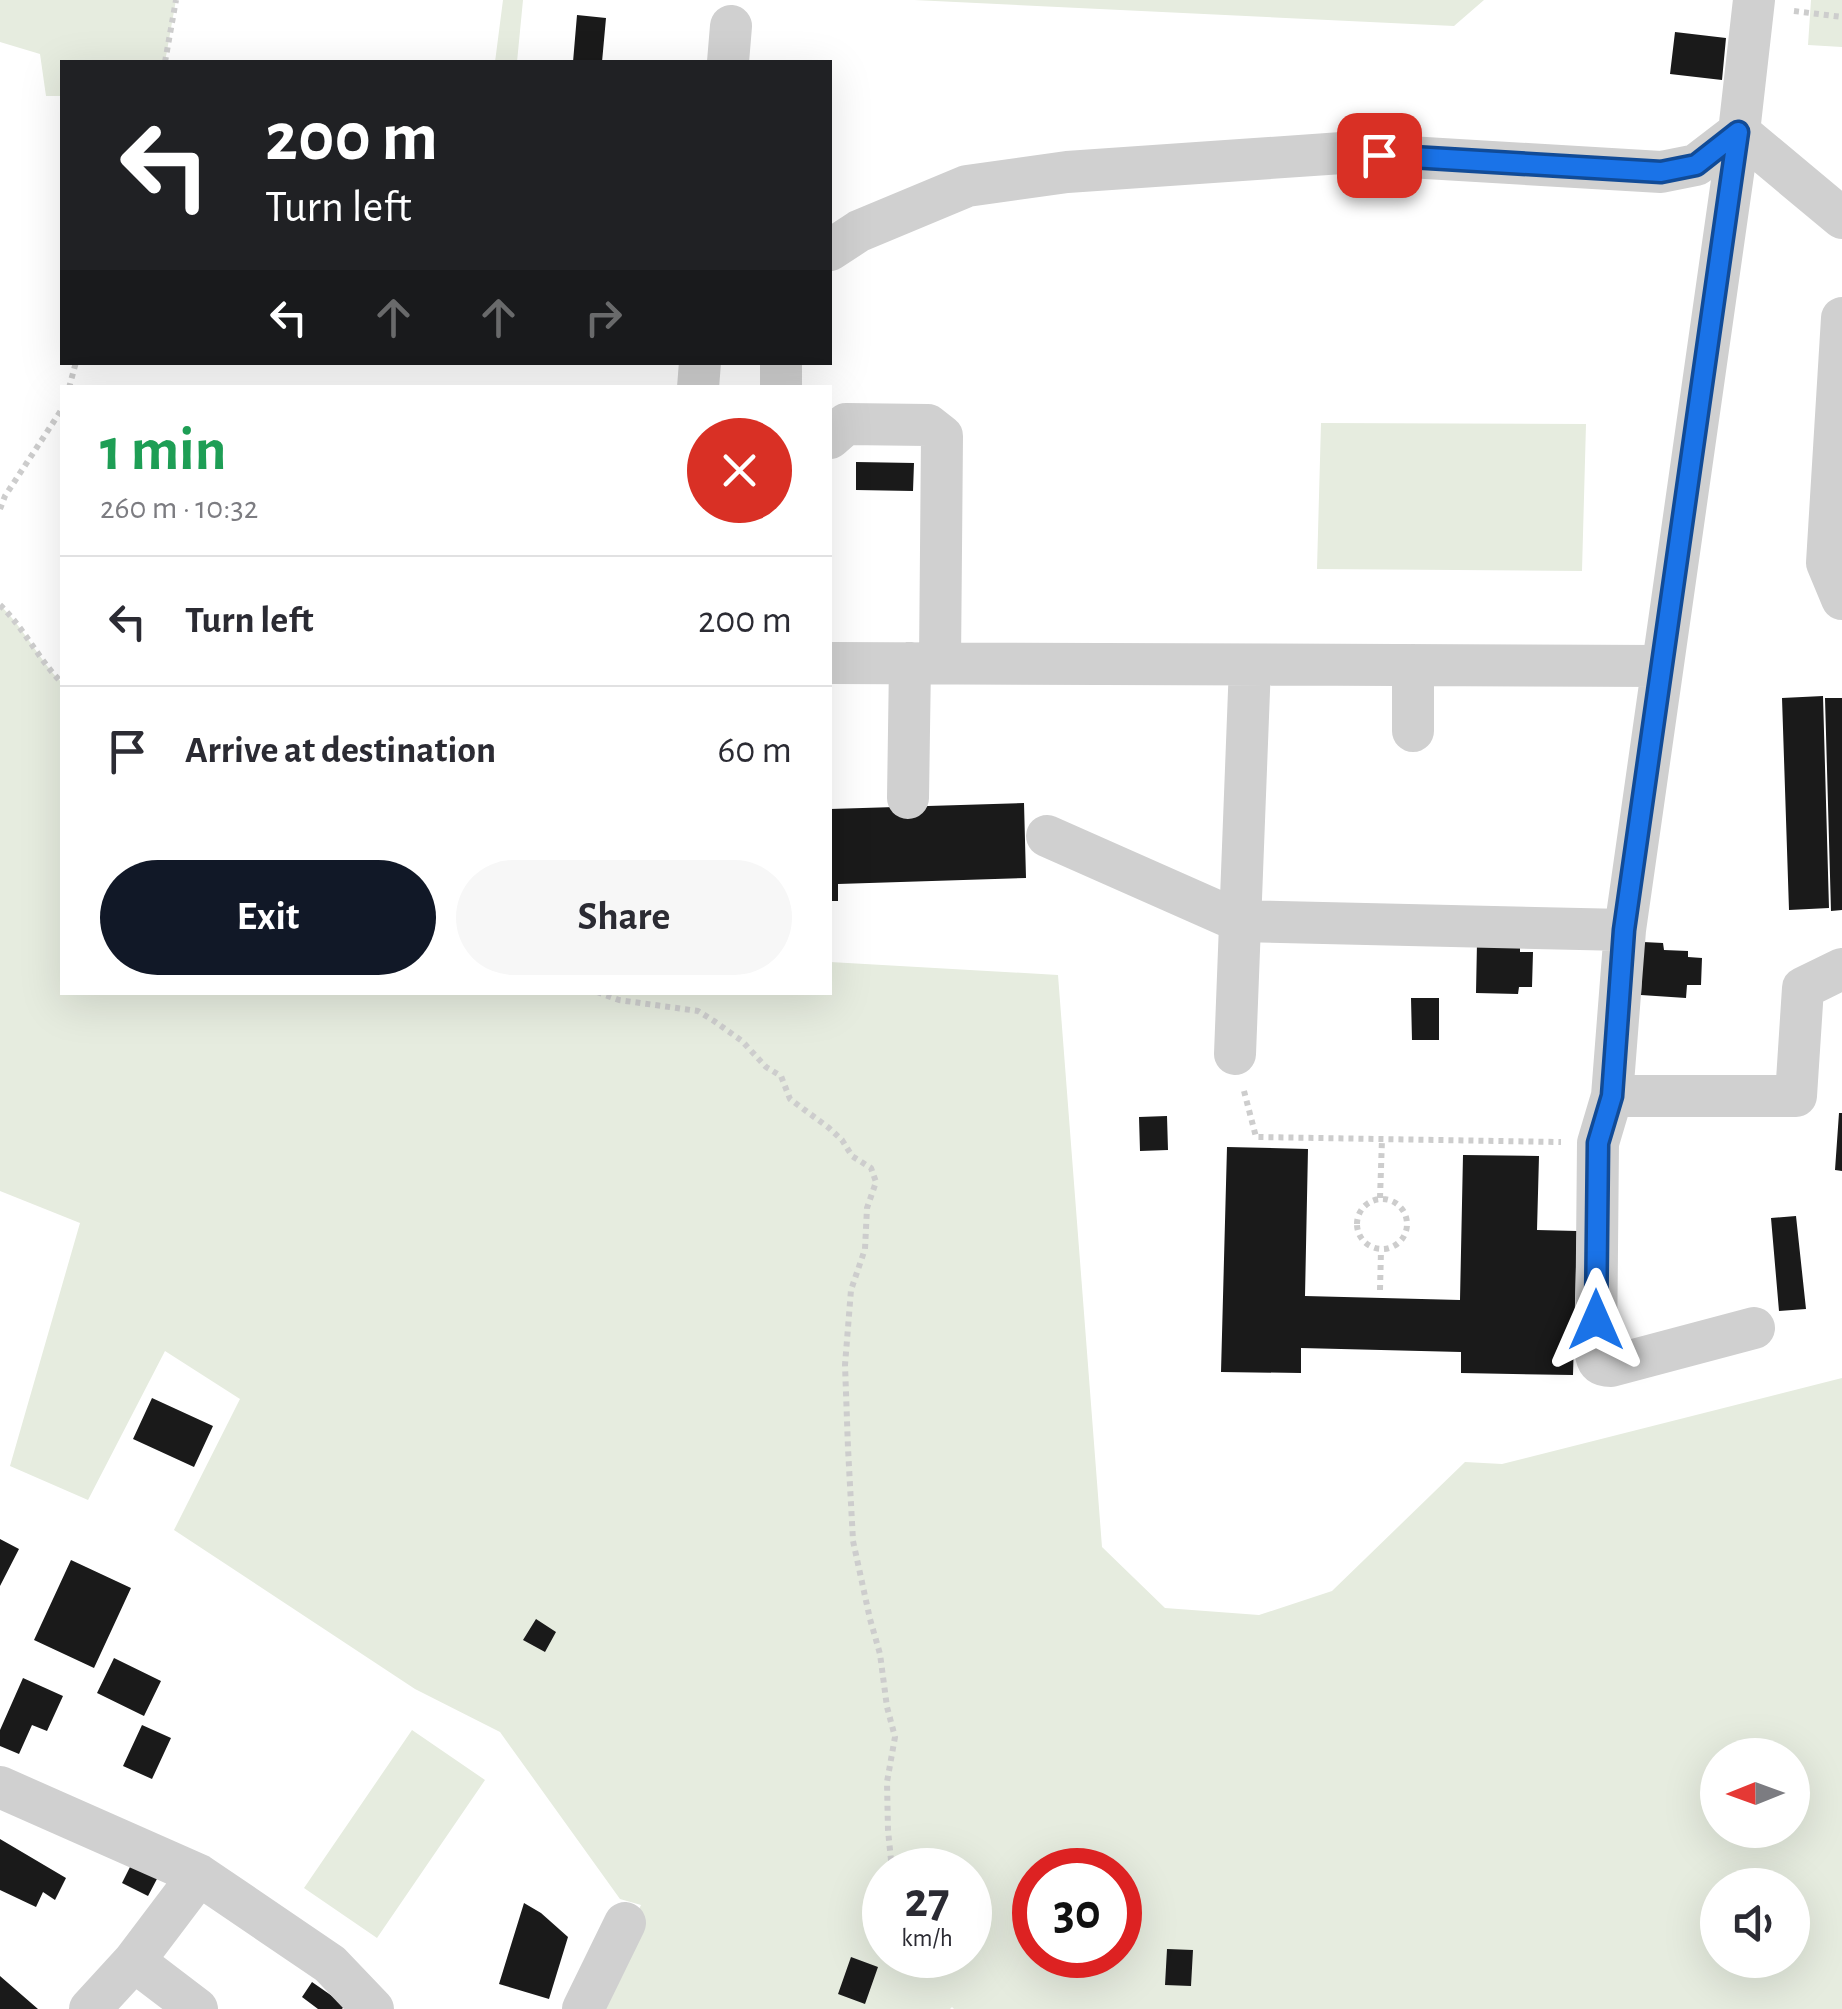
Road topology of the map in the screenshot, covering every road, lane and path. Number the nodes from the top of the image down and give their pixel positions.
1 (176, 0) edge
2 (1754, 0) edge
3 (1810, 14) dead end
4 (1842, 17) edge
5 (165, 60) edge
6 (1738, 132) junction
7 (1842, 218) edge
8 (832, 249) edge
9 (1842, 318) edge
10 (60, 412) edge
11 (832, 436) edge
12 (0, 510) edge
13 (1842, 599) edge
14 (0, 605) edge
15 (832, 663) edge
16 (925, 663) junction
17 (1250, 664) junction
18 (1413, 665) junction
19 (1662, 666) junction
20 (60, 681) edge
21 (1412, 731) dead end
22 (908, 798) dead end
23 (1047, 836) dead end
24 (1239, 921) junction
25 (1624, 930) junction
26 (1842, 969) edge
27 (605, 995) edge
28 (1235, 1054) joint
29 (1612, 1096) junction
30 (1382, 1138) junction
31 (1598, 1143) junction
32 (1380, 1198) junction
33 (1381, 1250) junction
34 (1380, 1290) dead end
35 (1754, 1328) dead end
36 (0, 1787) edge
37 (890, 1848) edge
38 (199, 1875) junction
39 (626, 1923) dead end
40 (134, 1961) junction
41 (90, 2009) edge
42 (198, 2009) edge
43 (373, 2009) edge
44 (583, 2009) edge

1 - 5 path
2 - 6 street
3 - 4 path
6 - 7 street
6 - 8 street
6 - 19 street
9 - 13 street
10 - 12 path
11 - 16 street
14 - 20 path
15 - 16 street
16 - 17 street
16 - 22 street
17 - 18 street
17 - 24 street
18 - 19 street
18 - 21 street
19 - 25 street
23 - 24 street
24 - 25 street
24 - 28 street
25 - 29 street
26 - 29 street
27 - 37 path
28 - 30 path
29 - 31 street
30 - 31 path
30 - 32 path
31 - 35 street
32 - 33 path
32 - 33 path
33 - 34 path
36 - 38 street
38 - 40 street
38 - 43 street
39 - 44 street
40 - 41 street
40 - 42 street

